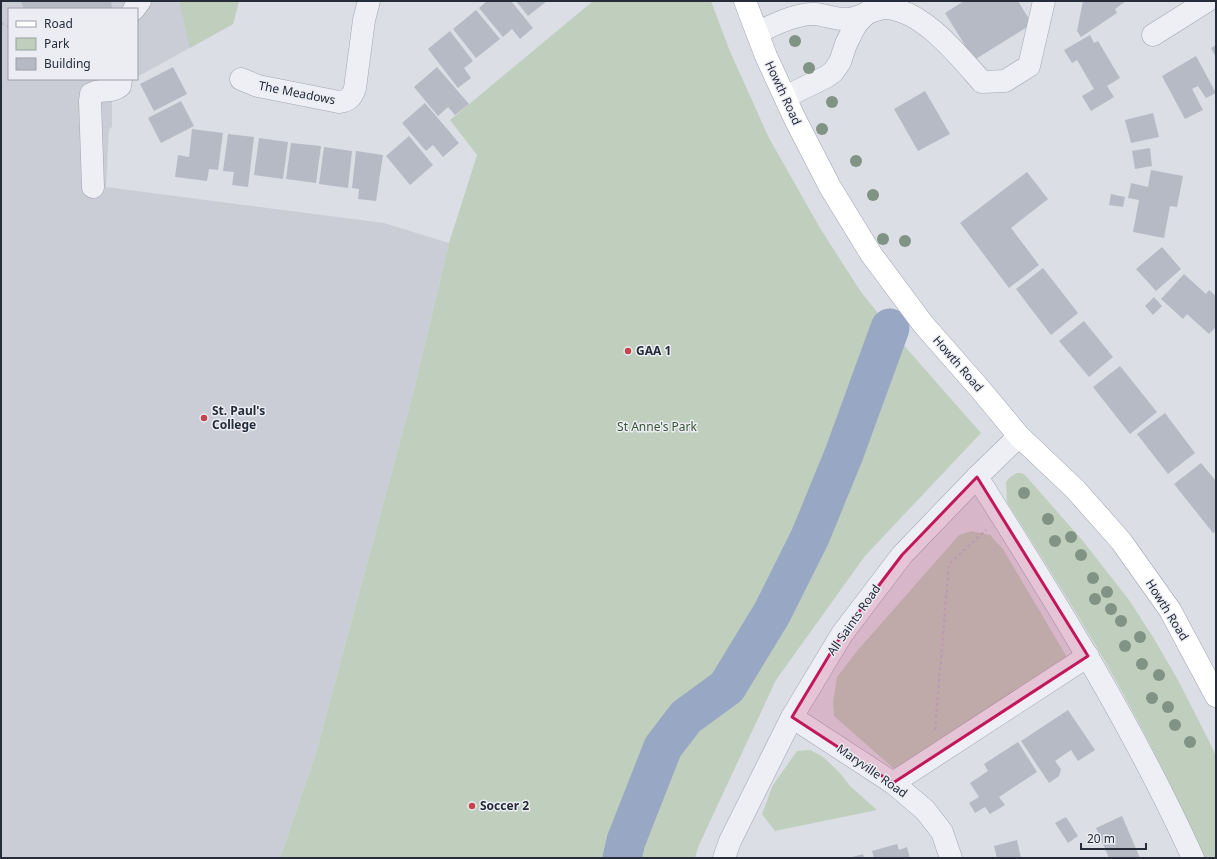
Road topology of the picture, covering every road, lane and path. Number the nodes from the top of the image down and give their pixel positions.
1 (369, 1) edge
2 (745, 1) edge
3 (1044, 1) edge
4 (1207, 1) edge
5 (871, 8) edge
6 (758, 32) junction
7 (1153, 35) dead end
8 (241, 78) dead end
9 (121, 80) edge
10 (785, 97) junction
11 (93, 187) dead end
12 (1019, 436) junction
13 (976, 477) junction
14 (1002, 516) junction
15 (1088, 656) junction
16 (1216, 696) edge
17 (792, 717) junction
18 (939, 753) junction
19 (893, 782) junction
20 (724, 858) edge
21 (951, 858) edge
22 (1193, 858) edge

1 - 8 street, The Meadows
2 - 6 main road, Howth Road
3 - 5 street
4 - 7 street
5 - 6 street
5 - 10 street
6 - 10 main road, Howth Road
9 - 11 street
10 - 12 main road, Howth Road
12 - 13 street, All Saints Road
12 - 16 main road, Howth Road
13 - 14 street
13 - 17 street, All Saints Road
14 - 15 street
14 - 18 path
15 - 18 street
15 - 22 street
17 - 19 street, Maryville Road
17 - 20 street, All Saints Road
18 - 19 street
19 - 21 street, Maryville Road

